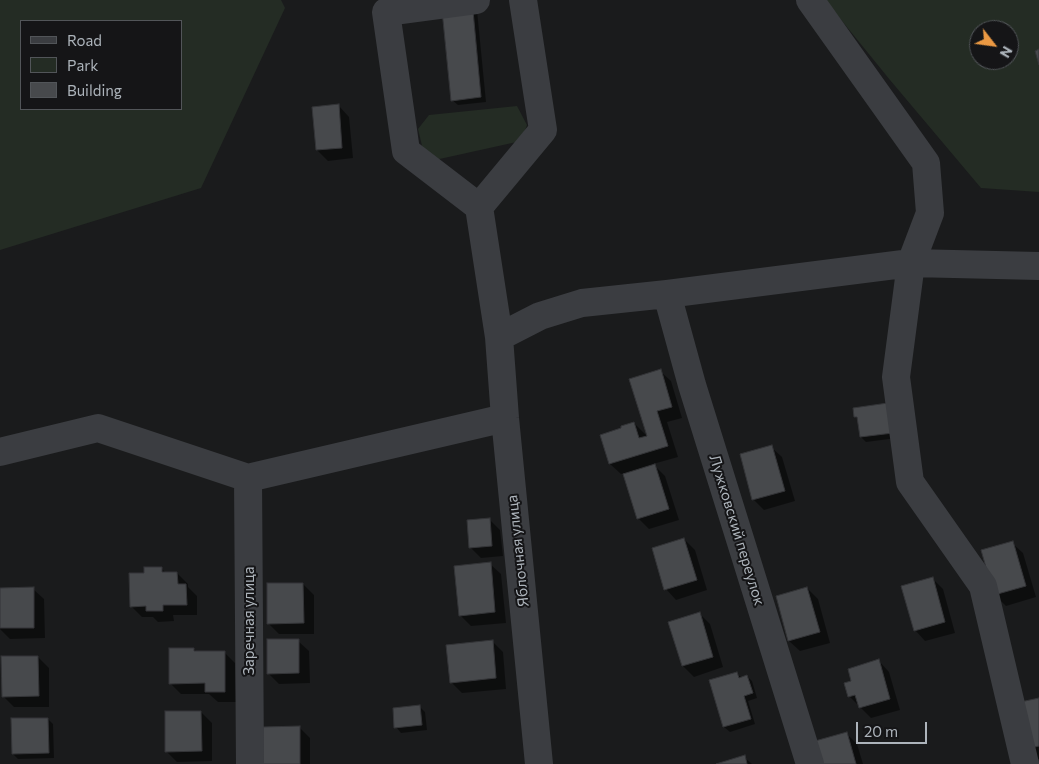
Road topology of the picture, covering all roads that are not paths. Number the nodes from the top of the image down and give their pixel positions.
1 (476, 0) edge
2 (523, 0) edge
3 (810, 0) edge
4 (479, 207) junction
5 (911, 264) junction
6 (1039, 266) edge
7 (668, 294) junction
8 (499, 337) junction
9 (505, 418) junction
10 (0, 452) edge
11 (248, 478) junction
12 (250, 764) edge
13 (539, 764) edge
14 (810, 764) edge
15 (1025, 764) edge

1 - 4 street
2 - 4 street
3 - 5 street
4 - 8 street, Яблочная улица
5 - 6 street
5 - 7 street
5 - 15 street
7 - 8 street
7 - 14 street, Лужковский переулок
8 - 9 street, Яблочная улица
9 - 11 street
9 - 13 street, Яблочная улица
10 - 11 street
11 - 12 street, Заречная улица

